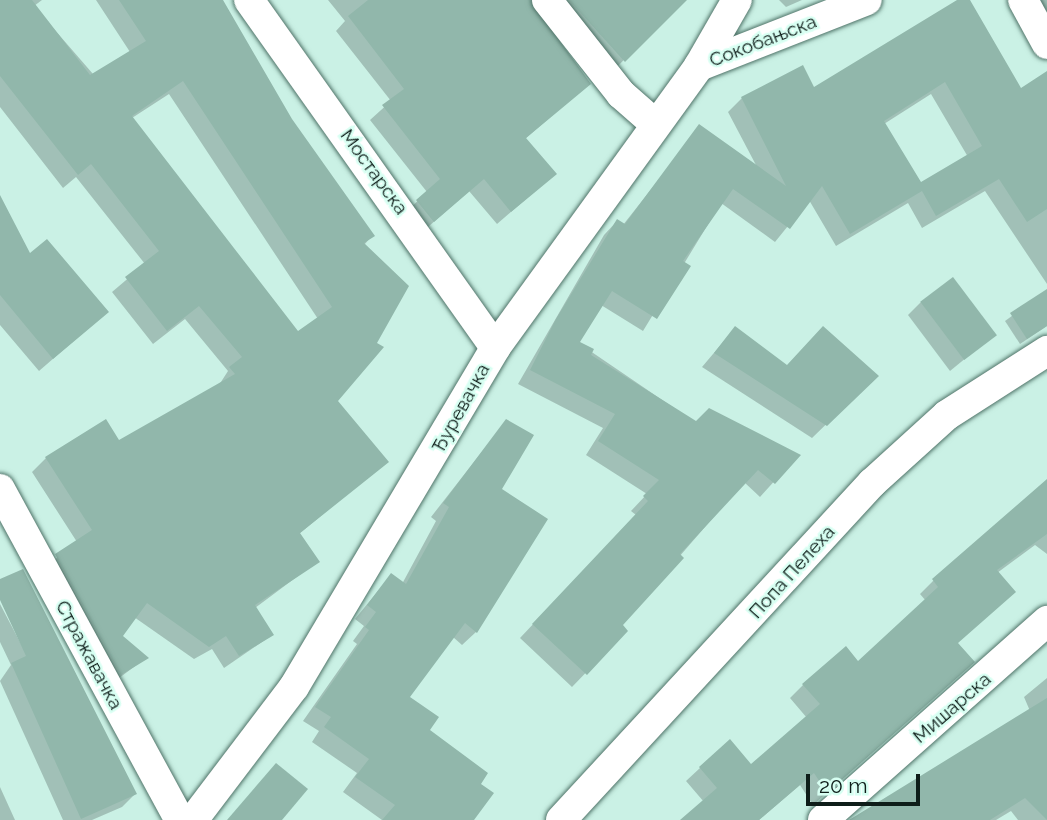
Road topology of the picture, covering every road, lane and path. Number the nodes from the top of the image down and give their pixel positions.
1 (249, 0) edge
2 (547, 0) edge
3 (737, 0) edge
4 (867, 0) edge
5 (1023, 0) edge
6 (1047, 44) edge
7 (699, 66) junction
8 (654, 123) junction
9 (495, 348) junction
10 (1047, 351) edge
11 (0, 489) edge
12 (1047, 621) edge
13 (180, 820) edge
14 (192, 820) edge
15 (561, 820) edge
16 (822, 820) edge

1 - 9 street, Мостарска
2 - 8 street
3 - 7 street, Ђуревачка
4 - 7 street, Сокобањска
5 - 6 street
7 - 8 street, Ђуревачка
8 - 9 street, Ђуревачка
9 - 14 street, Ђуревачка
10 - 15 street, Попа Пелеха
11 - 13 street, Стражавачка
12 - 16 street, Мишарска

